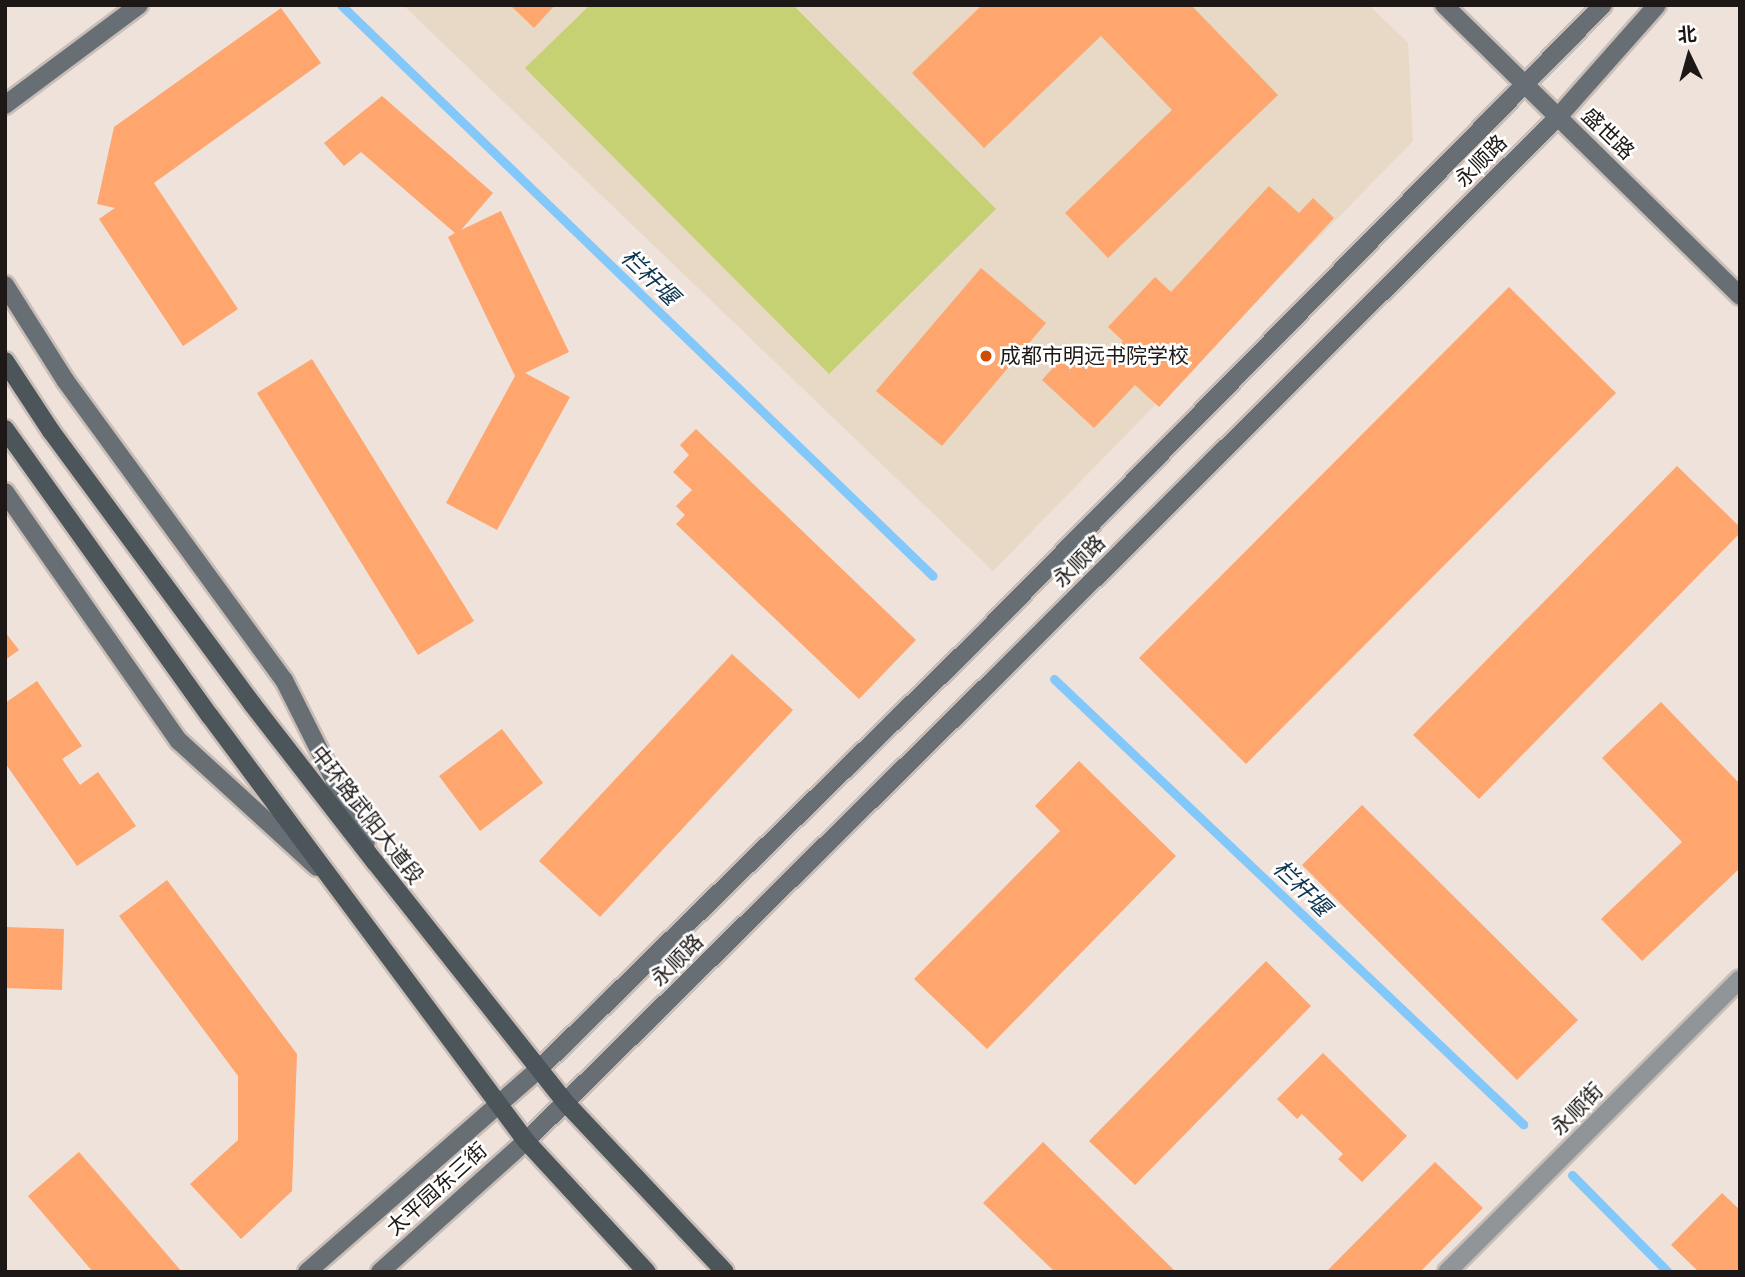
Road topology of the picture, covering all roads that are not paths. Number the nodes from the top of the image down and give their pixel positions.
1 (139, 5) edge
2 (1444, 5) edge
3 (1604, 5) edge
4 (1657, 5) edge
5 (1525, 85) junction
6 (5, 105) edge
7 (1558, 117) junction
8 (5, 285) edge
9 (1740, 296) edge
10 (5, 360) edge
11 (5, 429) edge
12 (5, 492) edge
13 (375, 862) junction
14 (329, 878) junction
15 (1740, 979) edge
16 (539, 1069) junction
17 (565, 1102) junction
18 (499, 1105) junction
19 (526, 1141) junction
20 (307, 1272) edge
21 (380, 1272) edge
22 (647, 1272) edge
23 (725, 1272) edge
24 (1447, 1272) edge

1 - 6 main road
2 - 5 main road, 盛世路
3 - 5 main road
4 - 7 main road, 永顺路
5 - 7 main road, 盛世路
5 - 16 main road
7 - 9 main road, 盛世路
7 - 17 main road, 永顺路
8 - 13 main road
10 - 13 main road, 中环路武阳大道段
11 - 14 main road
12 - 14 main road
13 - 16 main road, 中环路武阳大道段
14 - 18 main road
15 - 24 street, 永顺街
16 - 17 main road, 中环路武阳大道段
16 - 18 main road
17 - 19 main road, 永顺路
17 - 23 main road, 中环路武阳大道段
18 - 19 main road
18 - 20 main road
19 - 21 main road, 太平园东三街
19 - 22 main road

